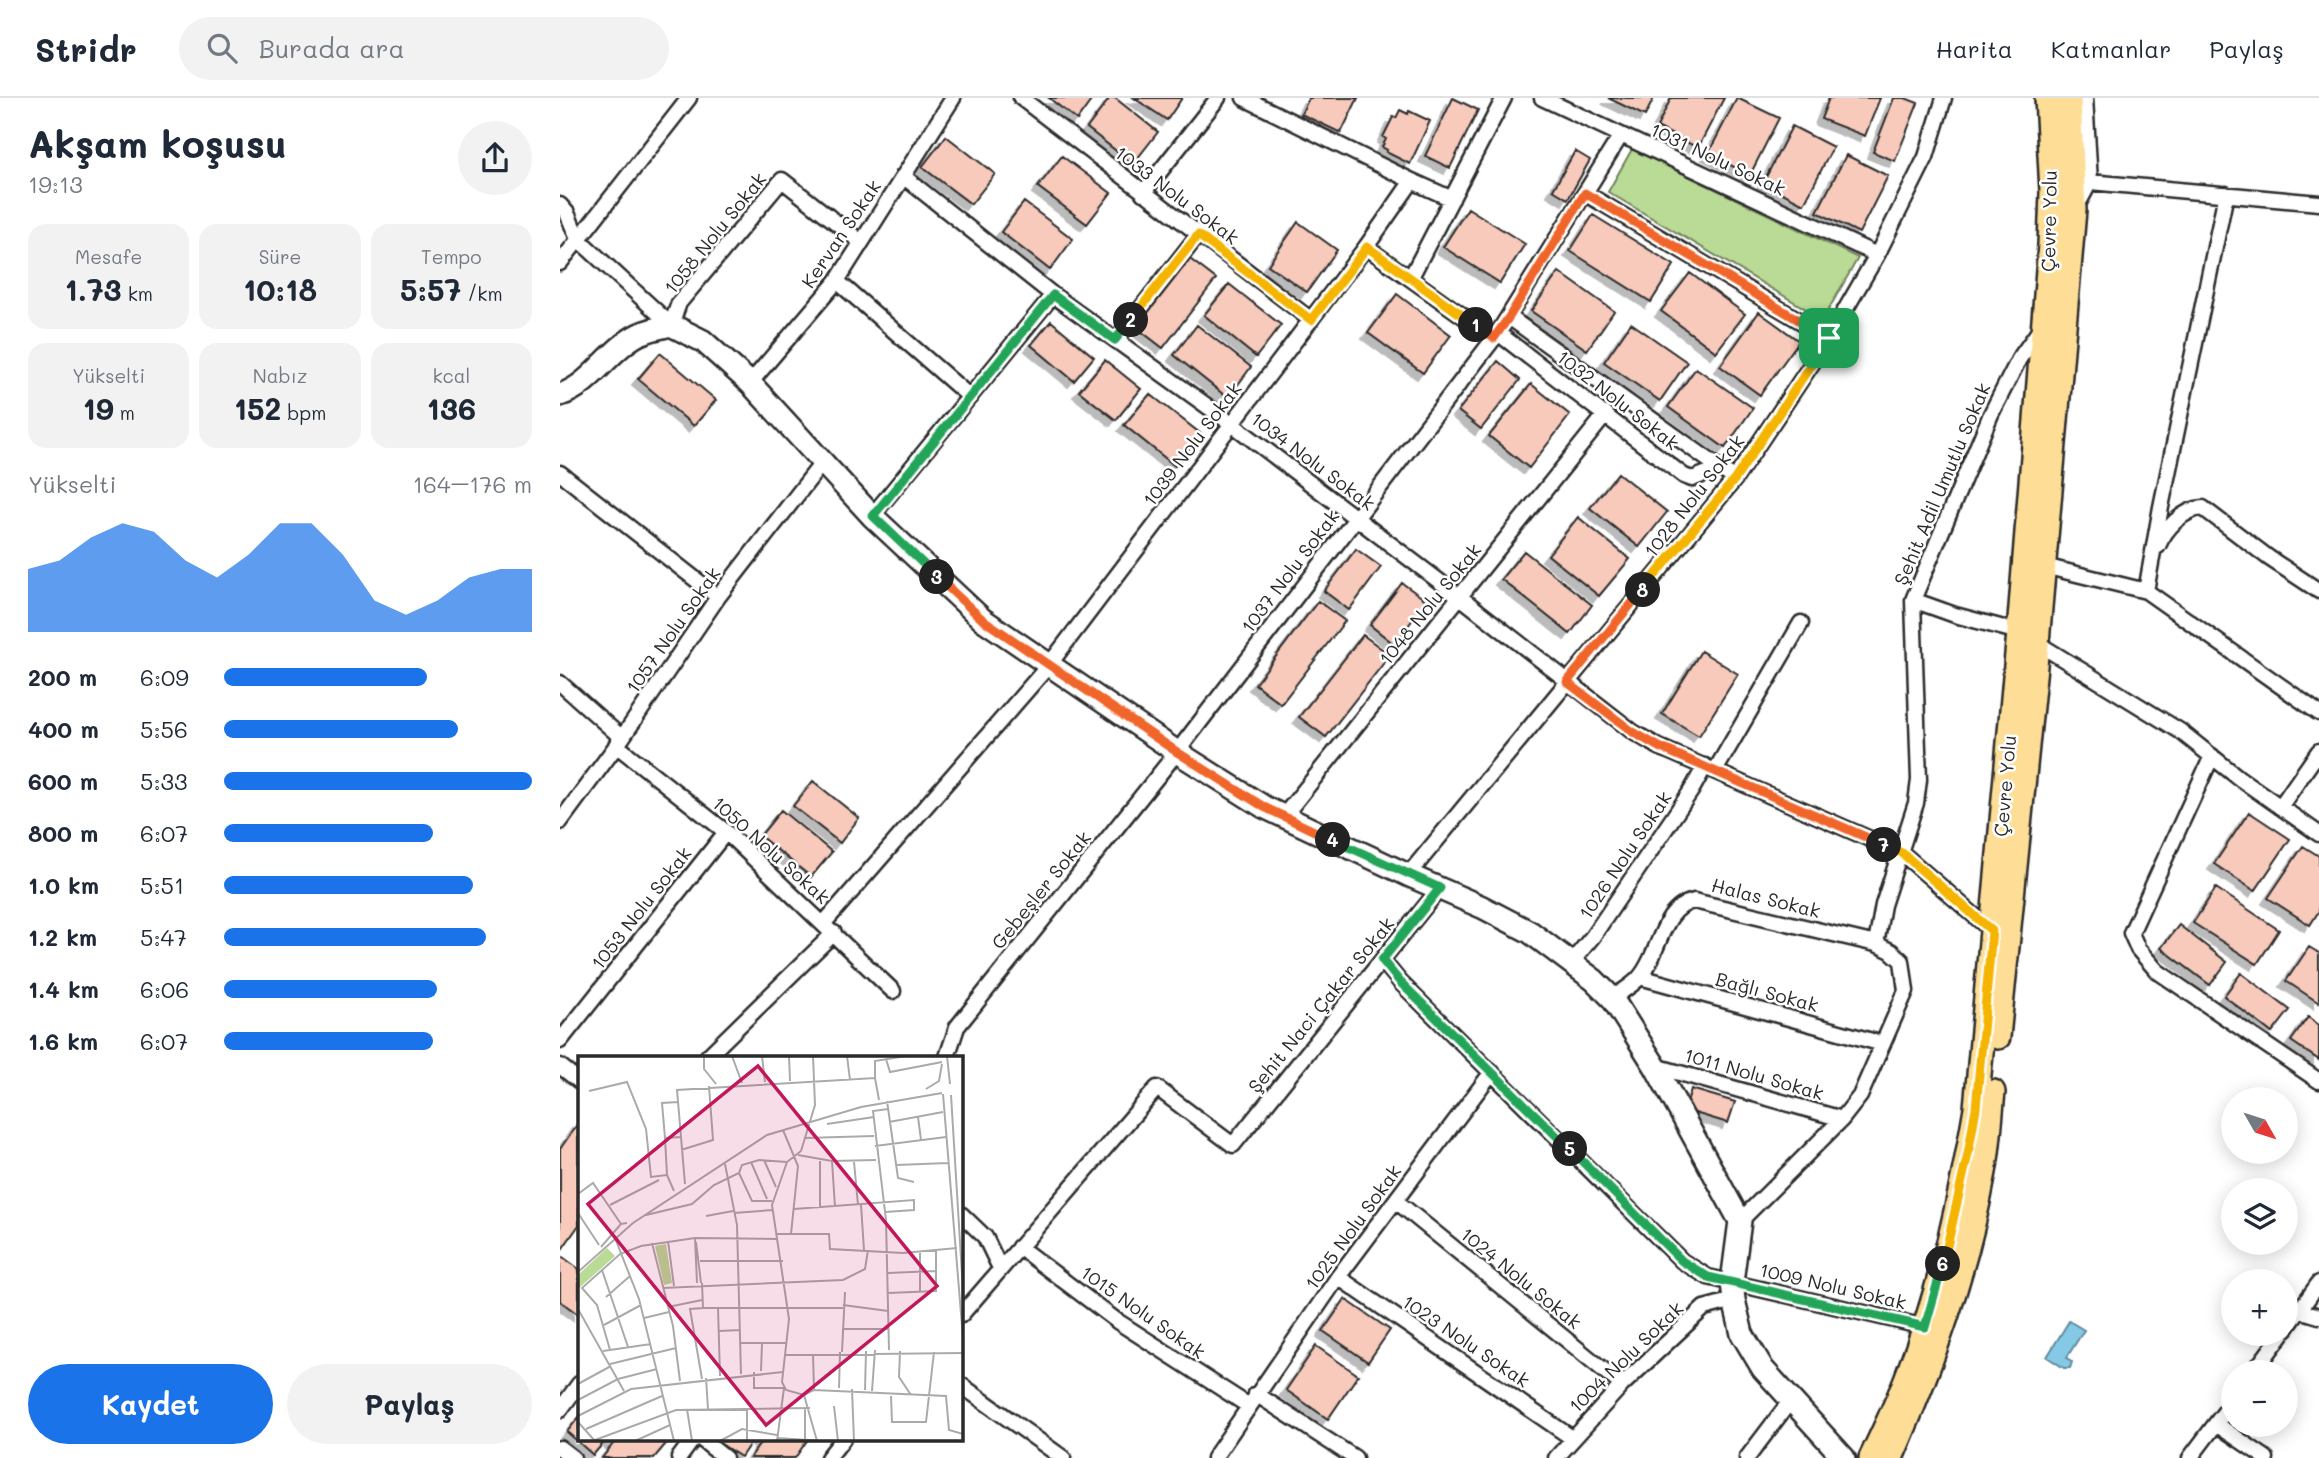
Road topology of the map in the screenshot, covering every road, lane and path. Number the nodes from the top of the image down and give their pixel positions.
1 (689, 98) edge
2 (953, 98) edge
3 (1021, 98) edge
4 (1218, 98) edge
5 (1244, 98) edge
6 (1504, 98) edge
7 (1542, 98) edge
8 (1944, 98) edge
9 (2047, 98) edge
10 (2068, 98) edge
11 (2085, 98) edge
12 (1621, 135) junction
13 (903, 176) junction
14 (1412, 181) junction
15 (2090, 181) junction
16 (1143, 193) junction
17 (1585, 193) junction
18 (2226, 194) junction
19 (1452, 199) junction
20 (2319, 203) edge
21 (560, 205) edge
22 (2074, 210) junction
23 (1198, 235) junction
24 (578, 239) junction
25 (861, 242) junction
26 (1367, 247) junction
27 (1877, 255) junction
28 (560, 263) edge
29 (1411, 277) junction
30 (837, 281) junction
31 (1053, 295) junction
32 (1509, 317) junction
33 (1311, 320) junction
34 (2044, 324) junction
35 (671, 325) junction
36 (1496, 335) junction
37 (1829, 338) junction
38 (1115, 340) junction
39 (750, 383) junction
40 (560, 395) edge
41 (970, 397) junction
42 (1606, 414) junction
43 (1232, 424) junction
44 (822, 463) junction
45 (1720, 468) junction
46 (560, 474) edge
47 (1735, 479) junction
48 (873, 516) junction
49 (1355, 518) junction
50 (2044, 566) junction
51 (2146, 591) junction
52 (2319, 591) edge
53 (718, 597) junction
54 (1460, 597) junction
55 (1913, 600) junction
56 (1801, 623) dead end
57 (2028, 637) junction
58 (1049, 665) junction
59 (1567, 682) junction
60 (560, 683) edge
61 (2319, 713) edge
62 (619, 742) junction
63 (2319, 751) edge
64 (1177, 752) junction
65 (2212, 757) junction
66 (1710, 769) junction
67 (2280, 807) junction
68 (1283, 817) junction
69 (560, 822) edge
70 (726, 832) junction
71 (2319, 834) edge
72 (1902, 853) junction
73 (1408, 875) junction
74 (1440, 888) junction
75 (829, 928) junction
76 (1992, 931) junction
77 (1877, 944) junction
78 (1382, 960) junction
79 (1571, 963) junction
80 (1640, 977) junction
81 (893, 991) dead end
82 (1612, 998) junction
83 (560, 1041) edge
84 (1883, 1044) junction
85 (708, 1056) edge
86 (947, 1056) edge
87 (560, 1066) edge
88 (1655, 1066) junction
89 (1492, 1072) junction
90 (578, 1080) edge
91 (2319, 1081) edge
92 (1842, 1119) junction
93 (1396, 1201) junction
94 (962, 1215) edge
95 (1740, 1221) junction
96 (1019, 1247) junction
97 (1000, 1268) junction
98 (1338, 1277) junction
99 (2319, 1283) edge
100 (1733, 1291) junction
101 (2300, 1310) junction
102 (2298, 1313) edge
103 (962, 1314) edge
104 (2319, 1316) edge
105 (1925, 1327) junction
106 (578, 1385) edge
107 (1622, 1385) junction
108 (962, 1386) edge
109 (1252, 1400) junction
110 (1791, 1400) junction
111 (560, 1410) edge
112 (2221, 1417) edge
113 (2216, 1424) junction
114 (1572, 1438) junction
115 (693, 1440) edge
116 (702, 1440) edge
117 (842, 1440) edge
118 (560, 1448) edge
119 (573, 1458) edge
120 (679, 1458) edge
121 (725, 1458) edge
122 (828, 1458) edge
123 (1063, 1458) edge
124 (1214, 1458) edge
125 (1356, 1458) edge
126 (1556, 1458) edge
127 (1747, 1458) edge
128 (1844, 1458) edge
129 (1871, 1458) edge
130 (1891, 1458) edge
131 (2190, 1458) edge
132 (2266, 1458) edge

1 - 24 street
2 - 13 street, Kervan Sokak
3 - 16 street, 1033 Nolu Sokak
4 - 16 street
5 - 14 street
6 - 19 street
7 - 12 street, 1031 Nolu Sokak
8 - 27 street, 1028 Nolu Sokak
9 - 34 main road, Çevre Yolu
10 - 22 main road, Çevre Yolu
11 - 15 street
12 - 17 street, 1037 Nolu Sokak
12 - 27 street, 1031 Nolu Sokak
13 - 25 street, Kervan Sokak
13 - 31 street, 1034 Nolu Sokak
14 - 19 street
14 - 26 street
15 - 18 street
15 - 22 street
16 - 23 street, 1033 Nolu Sokak
17 - 32 street, 1037 Nolu Sokak
17 - 37 street
18 - 20 street
18 - 51 street
19 - 29 street
21 - 24 street
22 - 50 main road, Çevre Yolu
23 - 33 street, 1033 Nolu Sokak
23 - 38 street
24 - 28 street
24 - 35 street
25 - 30 street, Kervan Sokak
25 - 35 street, 1058 Nolu Sokak
26 - 29 street, 1032 Nolu Sokak
26 - 33 street, 1039 Nolu Sokak
27 - 37 street, 1028 Nolu Sokak
29 - 36 street, 1032 Nolu Sokak
30 - 39 street, Kervan Sokak
30 - 41 street
31 - 38 street, 1034 Nolu Sokak
31 - 41 street
32 - 36 street, 1037 Nolu Sokak
32 - 45 street
33 - 43 street, 1039 Nolu Sokak
34 - 55 street, Şehit Adil Umutlu Sokak
34 - 57 main road, Çevre Yolu
35 - 39 street
35 - 40 street
36 - 42 street, 1032 Nolu Sokak
36 - 49 street, 1037 Nolu Sokak
37 - 47 street, 1028 Nolu Sokak
38 - 43 street, 1034 Nolu Sokak
39 - 44 street
41 - 48 street
42 - 45 street, 1032 Nolu Sokak
42 - 54 street, 1048 Nolu Sokak
43 - 49 street, 1034 Nolu Sokak
43 - 58 street, 1039 Nolu Sokak
44 - 48 street
44 - 53 street, 1057 Nolu Sokak
45 - 47 street
46 - 53 street
47 - 59 street, 1028 Nolu Sokak
48 - 58 street
49 - 54 street, 1034 Nolu Sokak
49 - 64 street, 1037 Nolu Sokak
50 - 51 street
50 - 57 main road, Çevre Yolu
51 - 52 street
51 - 61 street
53 - 62 street, 1057 Nolu Sokak
54 - 59 street, 1034 Nolu Sokak
54 - 68 street, 1048 Nolu Sokak
55 - 57 street
55 - 72 street, Şehit Adil Umutlu Sokak
56 - 66 street, 1026 Nolu Sokak
57 - 65 street
57 - 76 main road, Çevre Yolu
57 - 130 main road, Çevre Yolu
58 - 64 street
58 - 75 street, 1039 Nolu Sokak
59 - 66 street, 1034 Nolu Sokak
59 - 73 street, 1028 Nolu Sokak
60 - 62 street, 1050 Nolu Sokak
62 - 69 street, 1057 Nolu Sokak
62 - 70 street, 1050 Nolu Sokak
63 - 67 street
64 - 68 street
64 - 86 street, Gebeşler Sokak
65 - 67 street
65 - 91 street
66 - 72 street, 1034 Nolu Sokak
66 - 79 street, 1026 Nolu Sokak
67 - 71 street
68 - 73 street
70 - 75 street, 1050 Nolu Sokak
70 - 83 street, 1053 Nolu Sokak
72 - 76 street, 1034 Nolu Sokak
72 - 77 street, Şehit Adil Umutlu Sokak
73 - 74 street
74 - 78 street, Şehit Naci Çakar Sokak
74 - 79 street
75 - 81 street, 1050 Nolu Sokak
75 - 85 street, 1039 Nolu Sokak
76 - 105 main road, Çevre Yolu
77 - 80 street, Halas Sokak
77 - 84 street
78 - 89 street, 1009 Nolu Sokak
78 - 96 street, Şehit Naci Çakar Sokak
79 - 82 street
80 - 82 street, Halas Sokak
80 - 84 street, Bağlı Sokak
82 - 88 street
84 - 92 street
87 - 90 street
88 - 92 street, 1011 Nolu Sokak
88 - 95 street
89 - 93 street, 1025 Nolu Sokak
89 - 100 street, 1009 Nolu Sokak
92 - 95 street
93 - 98 street, 1025 Nolu Sokak
93 - 107 street, 1024 Nolu Sokak
94 - 97 street
95 - 100 street
96 - 97 street
96 - 109 street, 1015 Nolu Sokak
97 - 103 street
98 - 109 street, 1025 Nolu Sokak
98 - 114 street, 1023 Nolu Sokak
99 - 101 street
100 - 105 street, 1009 Nolu Sokak
100 - 107 street, 1004 Nolu Sokak
100 - 110 street
101 - 102 street
101 - 104 street
105 - 129 main road, Çevre Yolu
106 - 111 street
107 - 114 street, 1004 Nolu Sokak
108 - 123 street
109 - 124 street, 1025 Nolu Sokak
109 - 125 street, 1015 Nolu Sokak
110 - 127 street
110 - 128 street
112 - 113 street
113 - 131 street
113 - 132 street
114 - 126 street, 1004 Nolu Sokak
115 - 120 street
116 - 121 street
117 - 122 street
118 - 119 street

